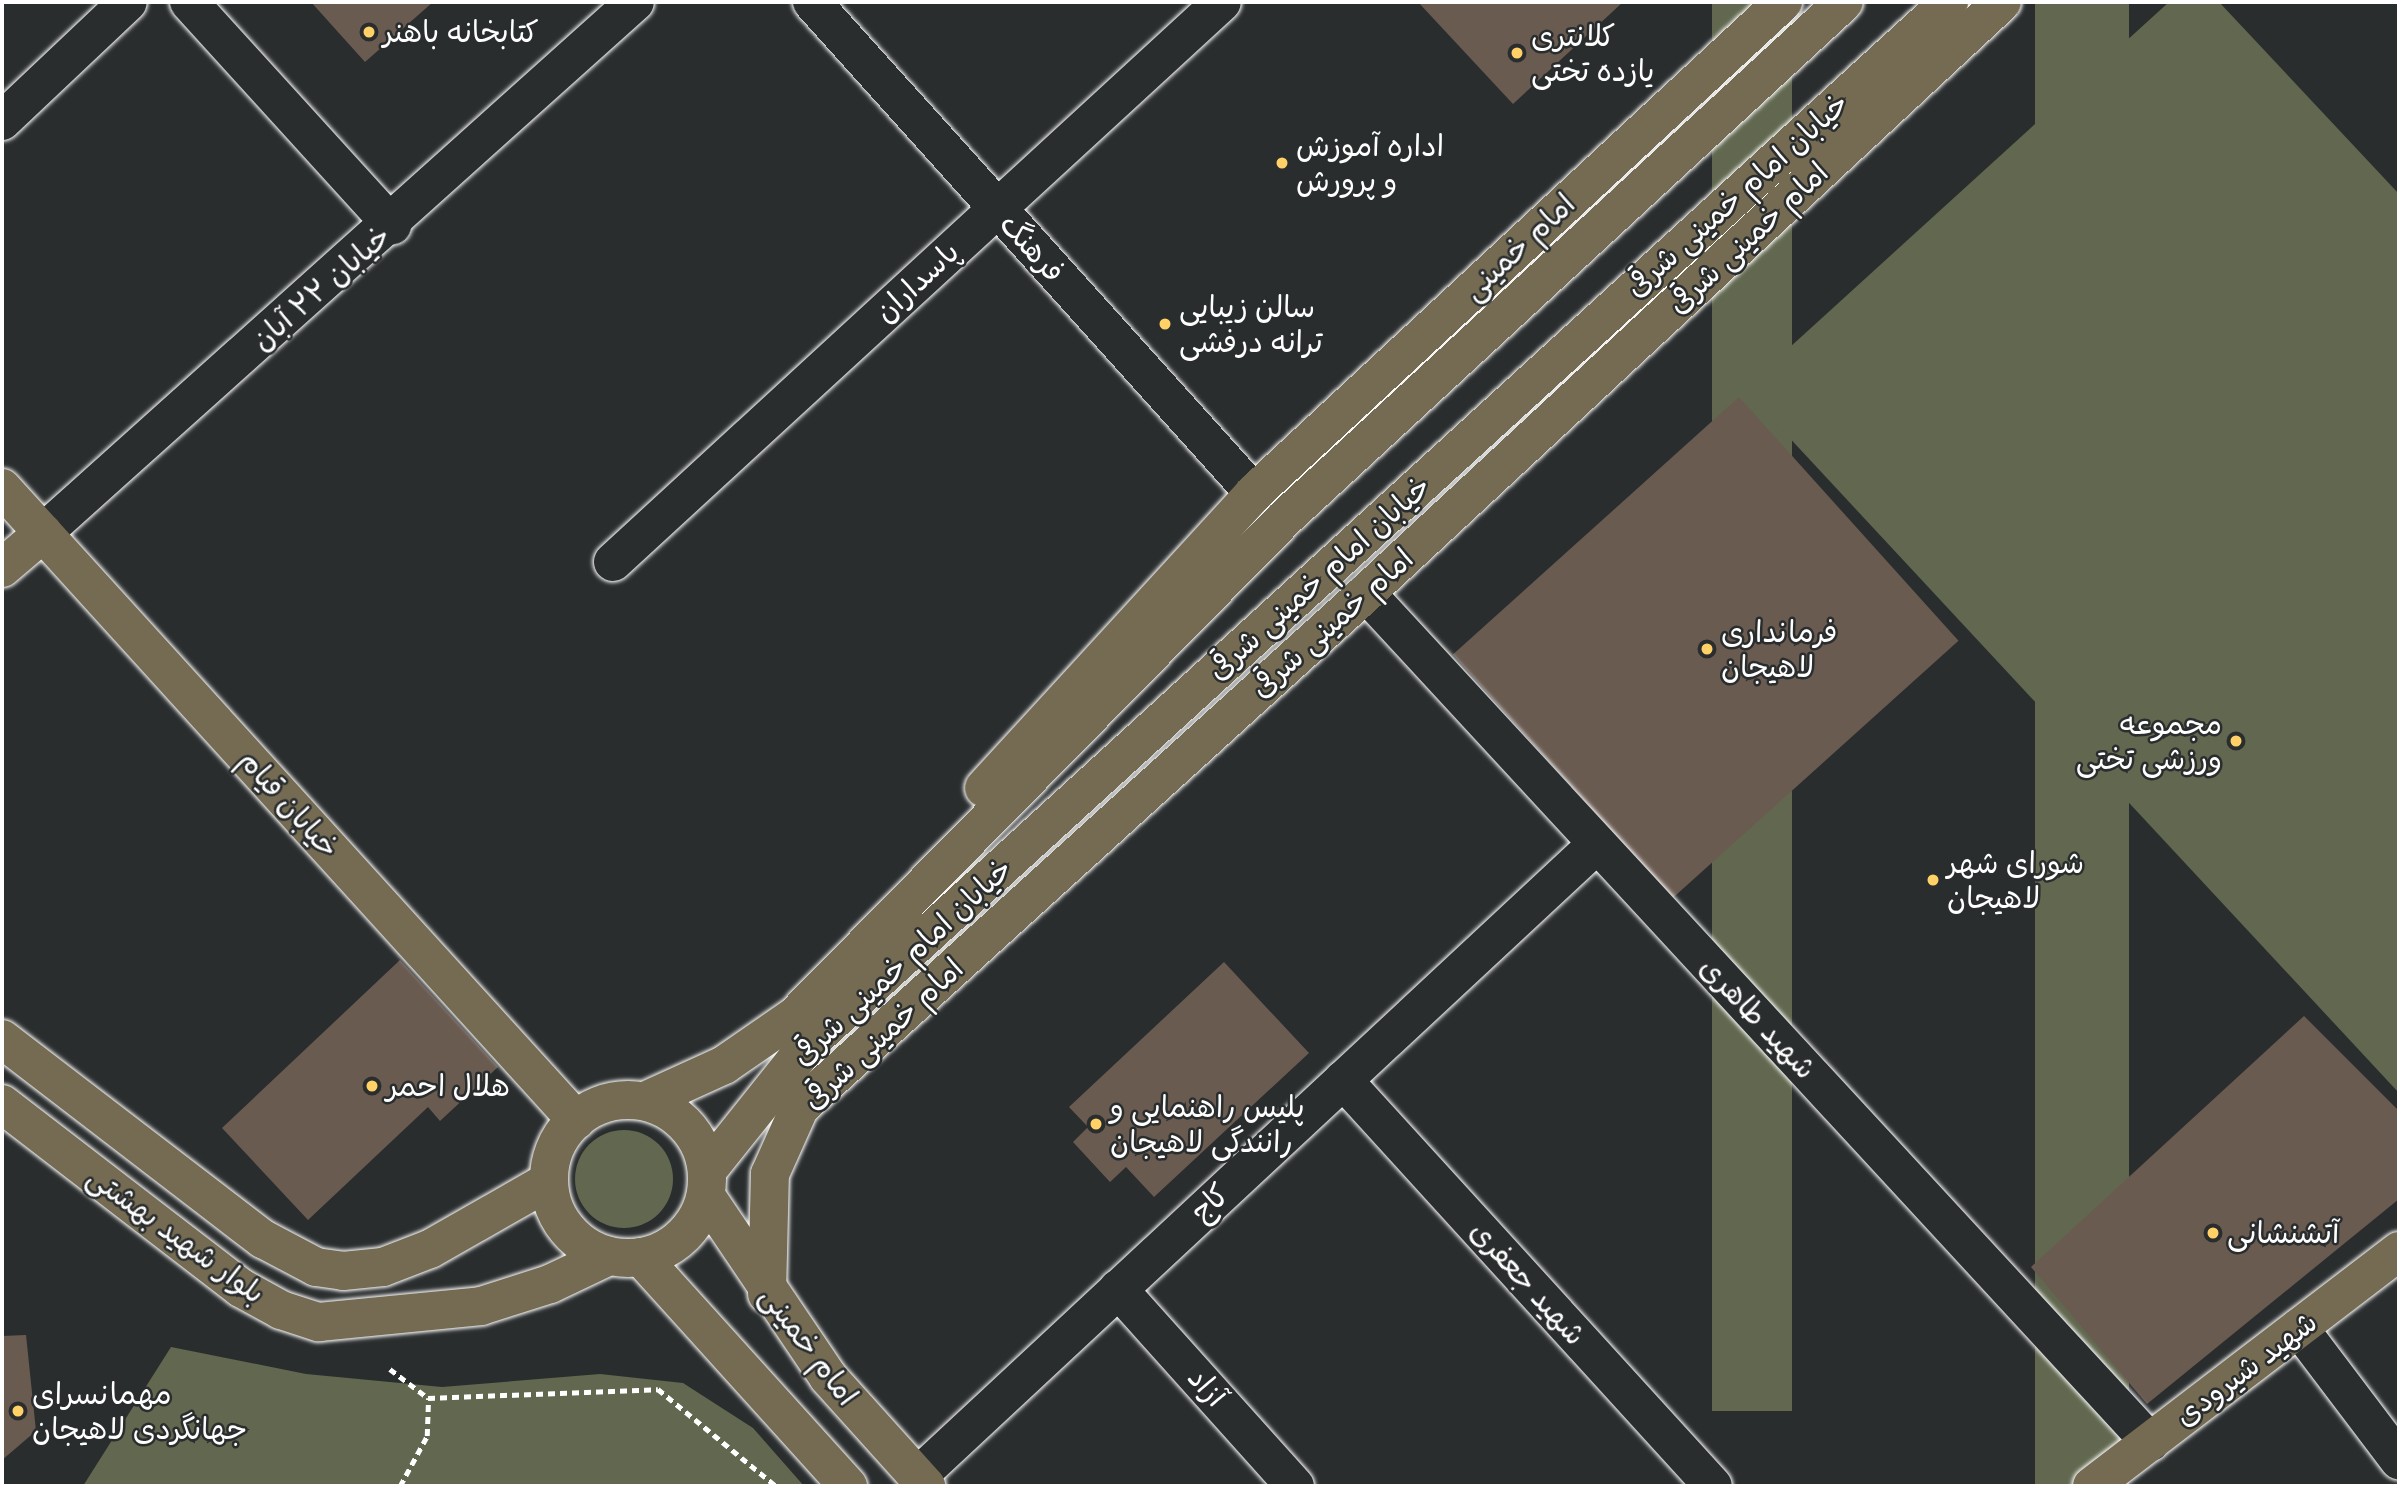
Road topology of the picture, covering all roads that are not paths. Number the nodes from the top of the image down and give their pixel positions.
1 (128, 2) edge
2 (189, 2) edge
3 (635, 2) edge
4 (811, 2) edge
5 (1222, 2) edge
6 (1783, 2) edge
7 (1844, 2) edge
8 (1949, 2) edge
9 (2002, 2) edge
10 (2, 121) edge
11 (996, 209) junction
12 (392, 225) junction
13 (2, 488) edge
14 (1254, 494) junction
15 (43, 533) junction
16 (613, 562) dead end
17 (2, 568) edge
18 (1366, 593) junction
19 (1597, 844) junction
20 (2, 1039) edge
21 (724, 1065) junction
22 (1343, 1080) junction
23 (645, 1101) junction
24 (2, 1104) edge
25 (576, 1120) junction
26 (549, 1181) junction
27 (707, 1184) junction
28 (2399, 1251) edge
29 (625, 1257) junction
30 (1118, 1289) junction
31 (767, 1294) junction
32 (2299, 1328) junction
33 (2150, 1442) junction
34 (2399, 1460) edge
35 (921, 1481) edge
36 (848, 1486) edge
37 (1295, 1486) edge
38 (1713, 1486) edge
39 (2092, 1486) edge

1 - 10 street
2 - 12 street
3 - 12 street, خیابان ۲۲ آبان
4 - 11 street, فرهنگ
5 - 11 street, پاسداران
6 - 14 main road, امام خمینی
7 - 21 main road, خیابان امام خمینی شرقی
8 - 27 main road, خیابان امام خمینی شرقی
9 - 18 main road, امام خمینی شرقی
11 - 14 street, فرهنگ
11 - 16 street, پاسداران
12 - 15 street, خیابان ۲۲ آبان
13 - 15 main road, خیابان قیام
14 - 21 main road
15 - 17 main road, خیابان ۲۲ آبان
15 - 25 main road, خیابان قیام
18 - 19 street, شهید طاهری
18 - 31 main road, امام خمینی شرقی
19 - 22 street, کاج
19 - 33 street, شهید طاهری
20 - 26 main road, بلوار شهید بهشتی
21 - 23 main road, خیابان امام خمینی شرقی
22 - 30 street, کاج
22 - 38 street, شهید جعفری
23 - 25 main road
23 - 27 main road
24 - 29 main road, بلوار شهید بهشتی
25 - 26 main road
26 - 29 main road
27 - 29 main road
27 - 31 main road, امام خمینی
28 - 32 main road, شهید شیرودی
29 - 36 main road, امام خمینی
30 - 35 street, کاج
30 - 37 street, آزاد
31 - 35 main road, امام خمینی
32 - 33 main road, شهید شیرودی
32 - 34 street
33 - 39 main road, شهید شیرودی

